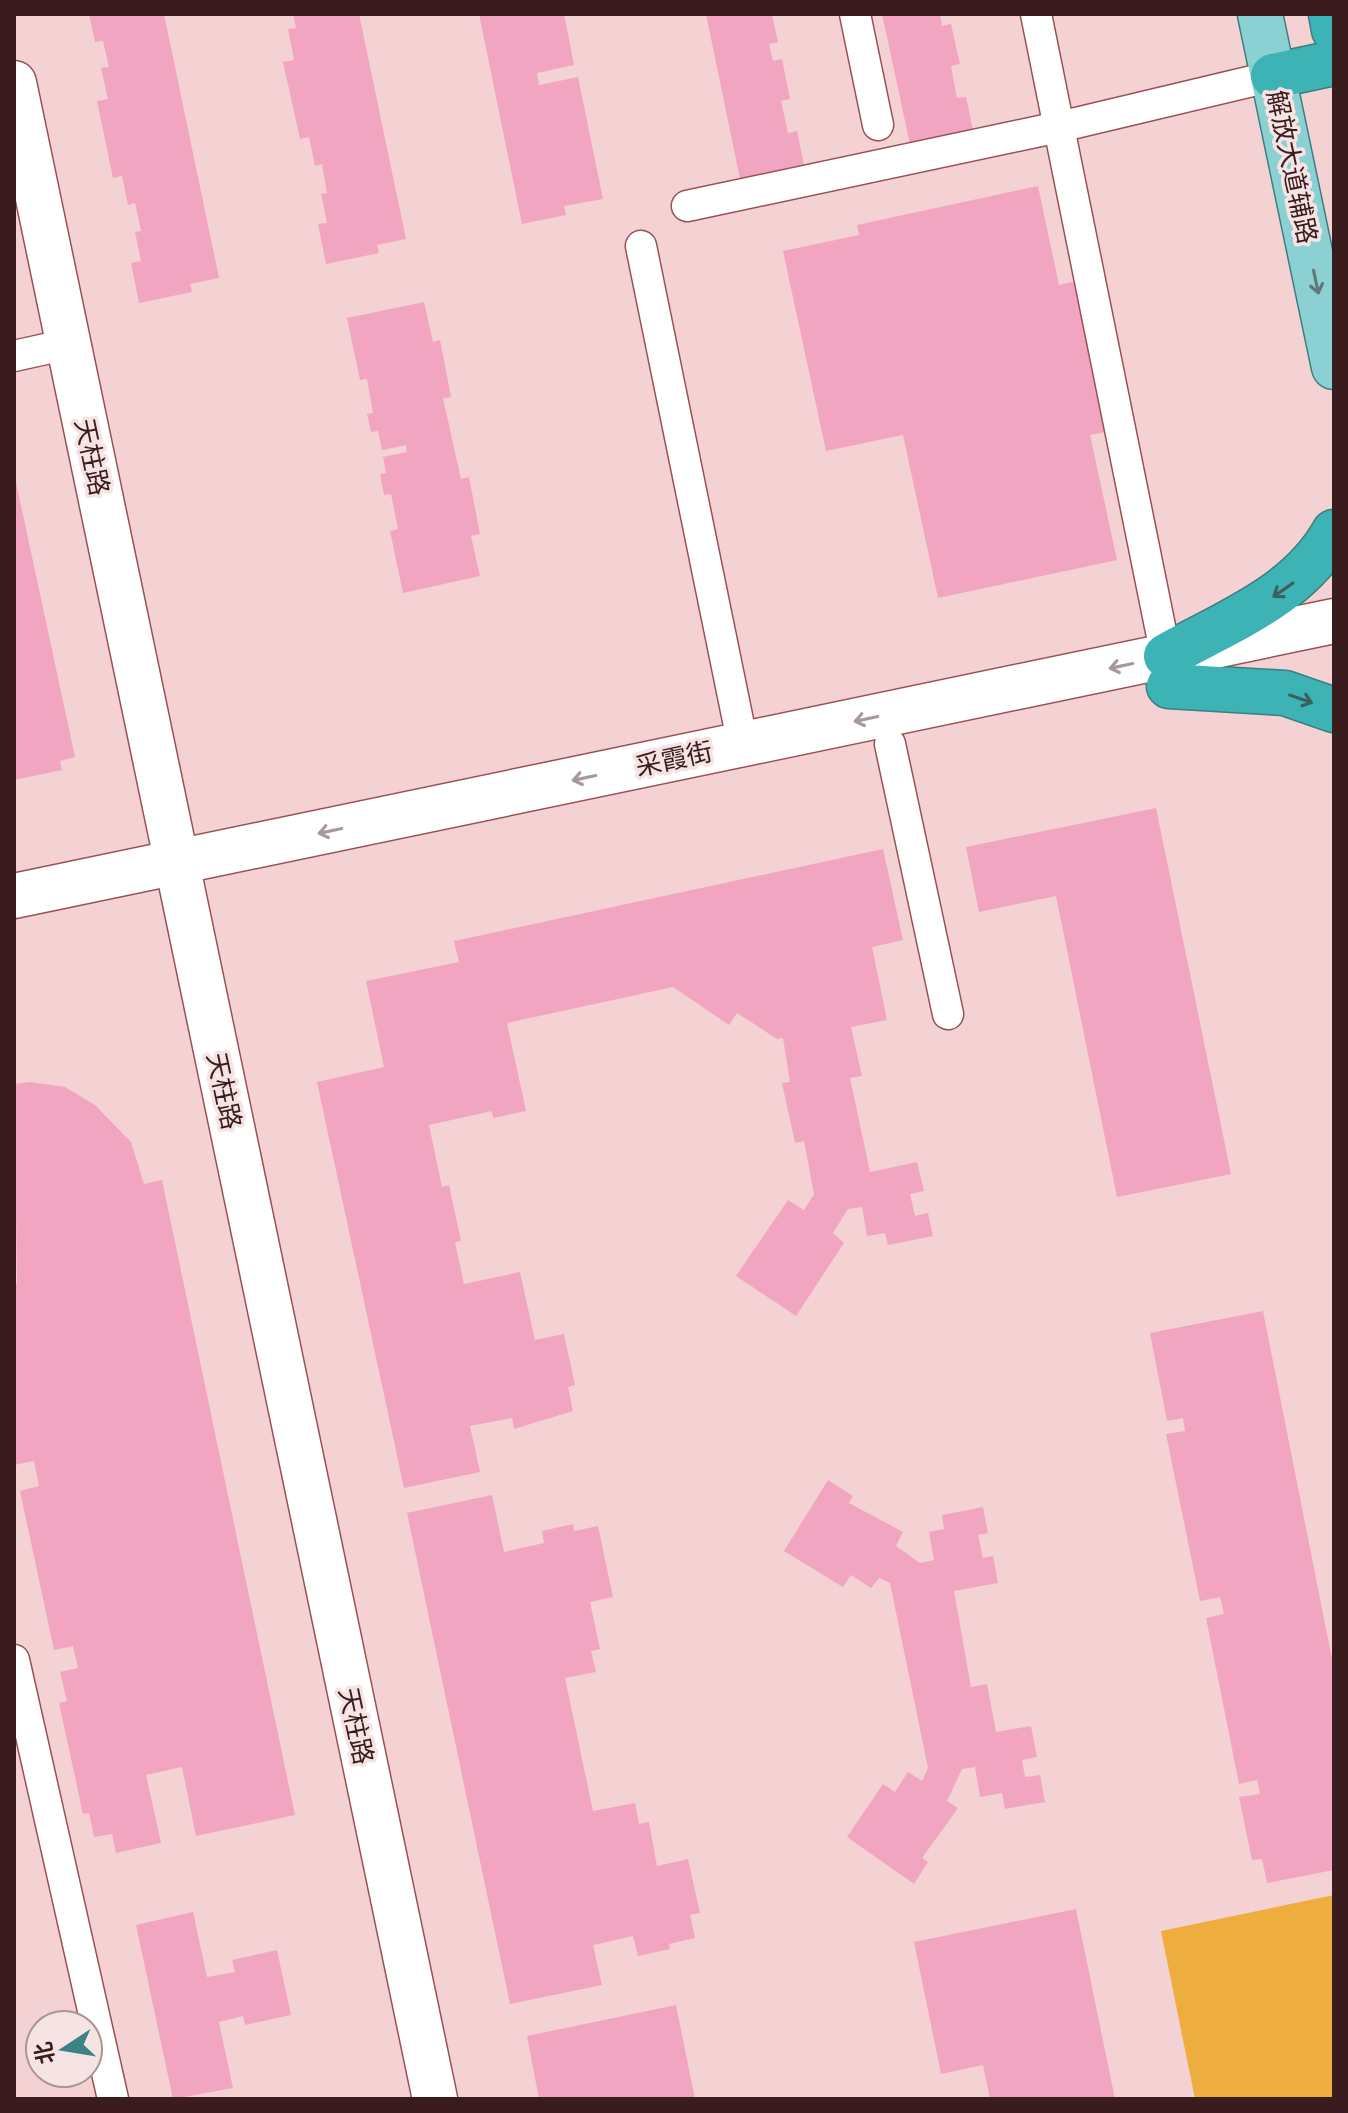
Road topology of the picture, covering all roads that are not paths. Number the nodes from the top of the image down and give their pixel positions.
1 (855, 14) edge
2 (1036, 14) edge
3 (1260, 14) edge
4 (1331, 14) edge
5 (1334, 30) edge
6 (1334, 63) edge
7 (1273, 76) junction
8 (14, 83) edge
9 (878, 125) dead end
10 (1059, 127) junction
11 (687, 206) dead end
12 (641, 246) dead end
13 (68, 344) junction
14 (14, 356) edge
15 (1334, 367) edge
16 (1334, 532) edge
17 (1334, 621) edge
18 (1334, 652) edge
19 (1167, 671) junction
20 (1334, 710) edge
21 (890, 744) junction
22 (743, 745) junction
23 (179, 877) junction
24 (14, 896) edge
25 (14, 925) edge
26 (948, 1014) dead end
27 (14, 1660) edge
28 (113, 2099) edge
29 (435, 2099) edge

1 - 9 street
2 - 10 street
3 - 7 main road, 解放大道辅路
4 - 5 highway
6 - 7 highway
7 - 10 street
7 -> 15 main road, 解放大道辅路
8 - 13 main road, 天柱路
10 - 11 street
10 - 19 street
12 - 22 street
13 - 14 street
13 - 23 main road, 天柱路
16 -> 19 highway
17 - 19 main road, 采霞街
18 - 19 main road, 采霞街
19 -> 20 highway
19 - 21 main road, 采霞街
19 -> 22 main road, 采霞街
21 - 23 main road, 采霞街
21 - 26 street
22 -> 23 main road, 采霞街
23 - 24 main road, 采霞街
23 - 25 main road, 采霞街
23 - 29 main road, 天柱路
27 - 28 street

